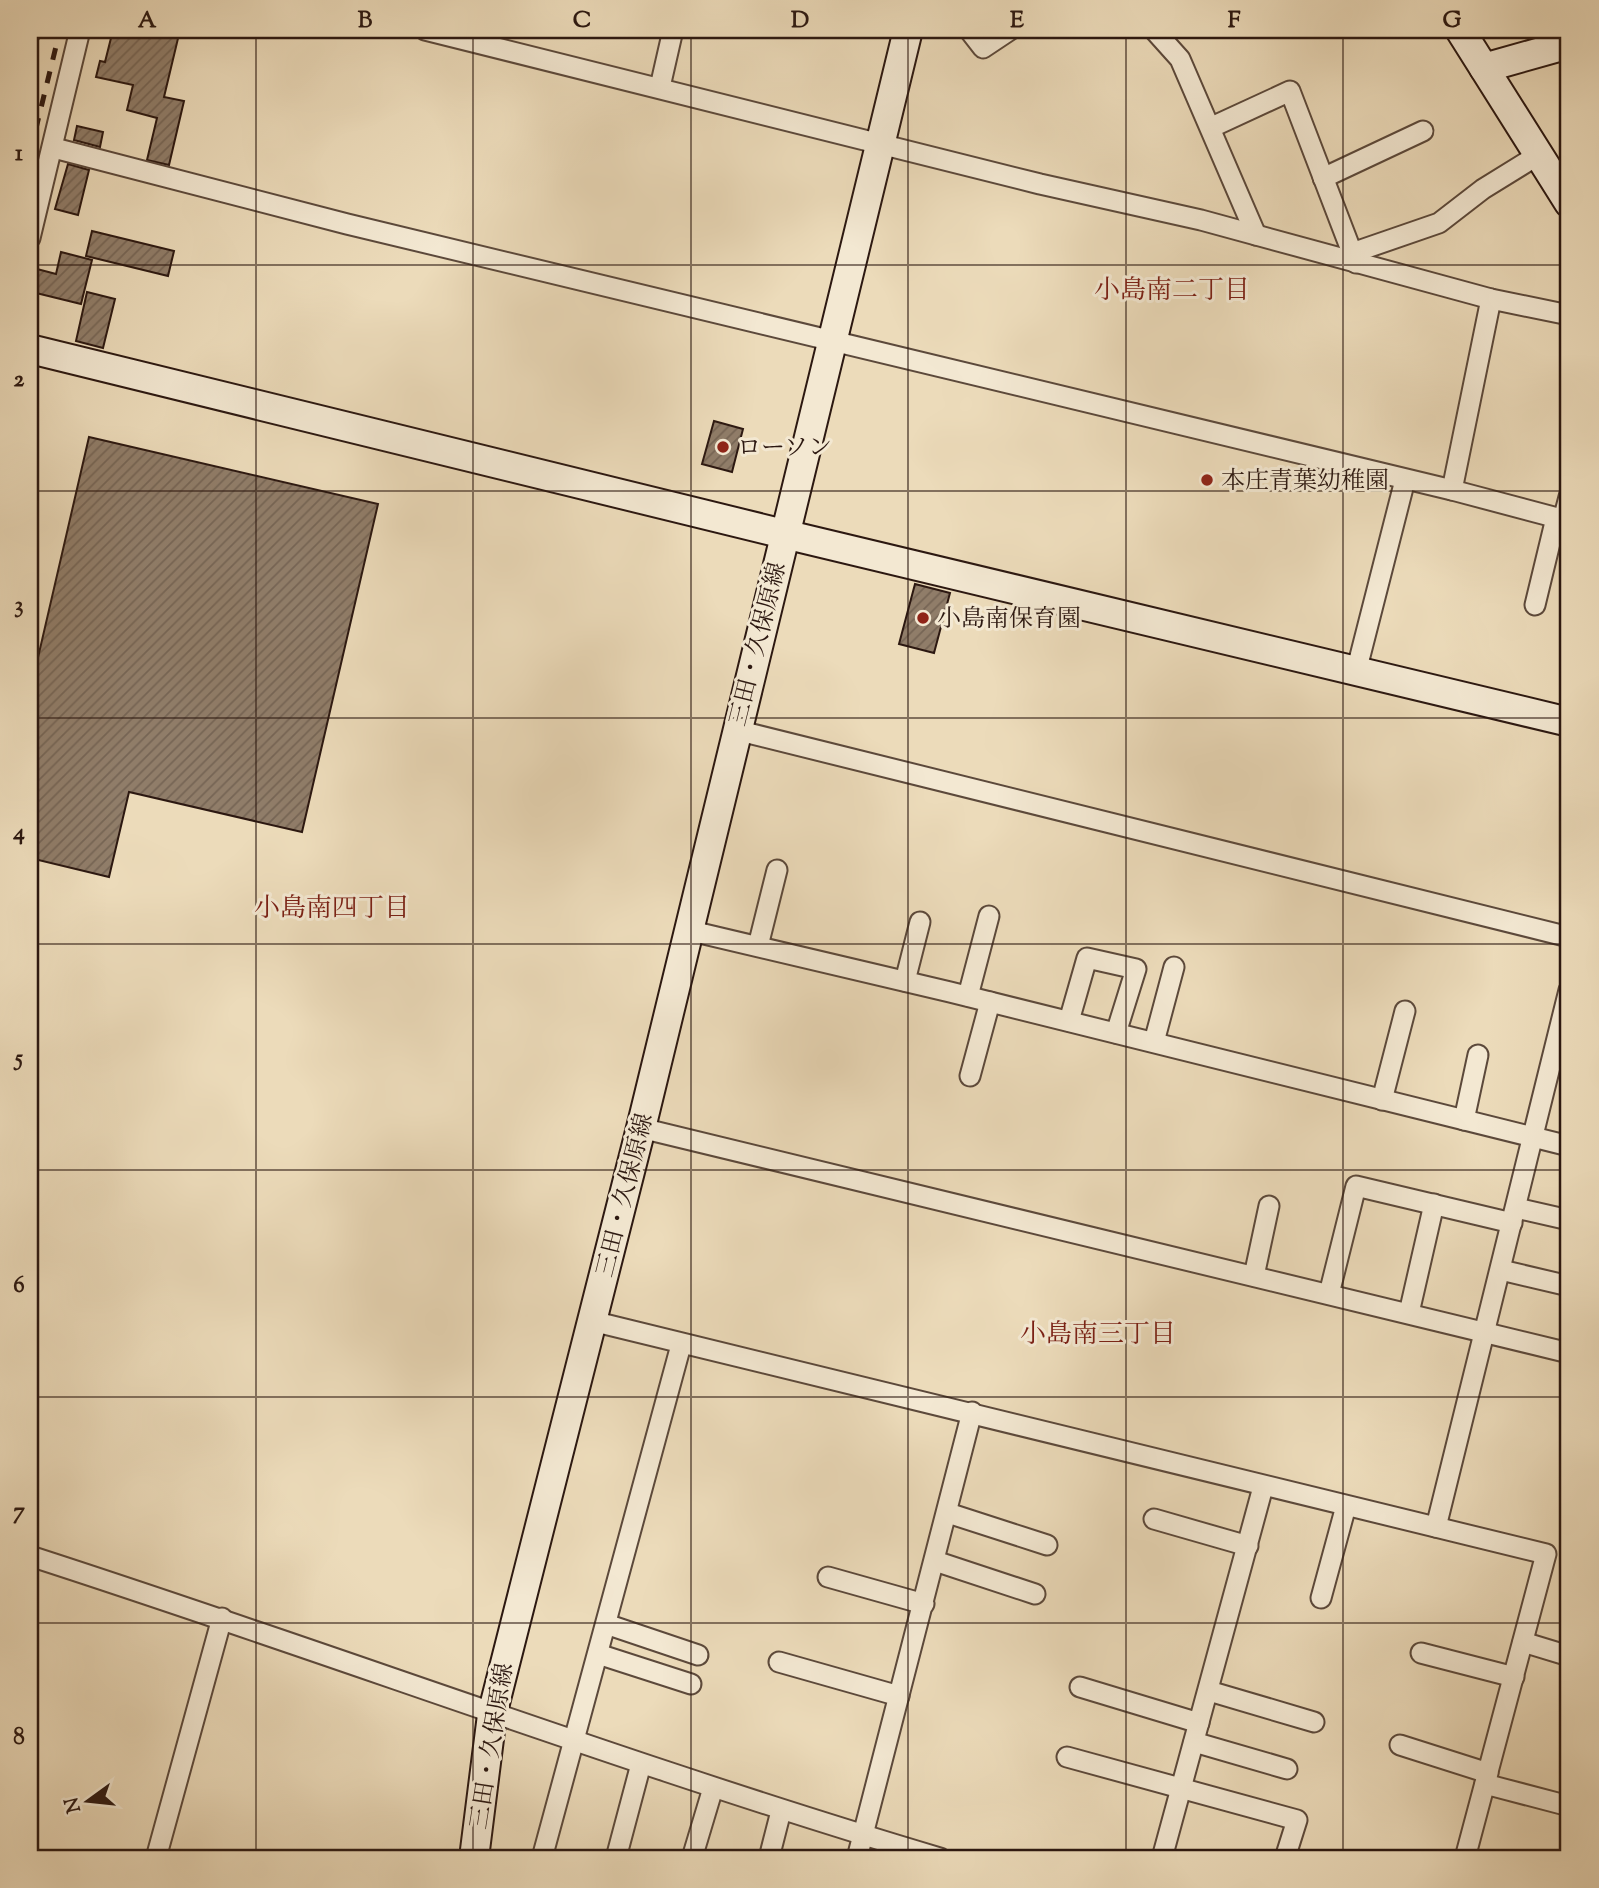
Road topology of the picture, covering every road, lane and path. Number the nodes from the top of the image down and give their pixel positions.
1 (80, 30) edge
2 (425, 30) edge
3 (673, 30) edge
4 (908, 30) edge
5 (969, 30) edge
6 (1010, 30) edge
7 (1154, 30) edge
8 (1460, 30) edge
9 (1569, 44) edge
10 (1484, 68) junction
11 (660, 87) junction
12 (1212, 127) junction
13 (1423, 131) dead end
14 (881, 144) junction
15 (54, 149) junction
16 (1538, 155) junction
17 (1323, 178) junction
18 (1569, 203) edge
19 (1256, 235) junction
20 (30, 238) edge
21 (1354, 258) junction
22 (1491, 299) junction
23 (1569, 316) edge
24 (832, 340) junction
25 (30, 349) edge
26 (1405, 480) junction
27 (1451, 490) junction
28 (1569, 496) edge
29 (1563, 520) edge
30 (784, 534) junction
31 (1535, 605) dead end
32 (1356, 672) junction
33 (1569, 722) edge
34 (736, 730) junction
35 (777, 870) dead end
36 (989, 916) dead end
37 (919, 922) dead end
38 (687, 930) junction
39 (1569, 937) edge
40 (758, 946) junction
41 (1174, 967) dead end
42 (905, 981) junction
43 (1569, 990) edge
44 (968, 996) junction
45 (990, 1002) junction
46 (1405, 1011) dead end
47 (1069, 1021) junction
48 (1115, 1033) junction
49 (1154, 1042) junction
50 (1478, 1055) dead end
51 (970, 1076) dead end
52 (1382, 1100) junction
53 (1464, 1120) junction
54 (641, 1128) junction
55 (1534, 1138) junction
56 (1569, 1146) edge
57 (1434, 1204) junction
58 (1269, 1206) dead end
59 (1514, 1215) junction
60 (1569, 1220) edge
61 (1501, 1270) junction
62 (1254, 1276) junction
63 (1569, 1286) edge
64 (1329, 1294) junction
65 (1409, 1313) junction
66 (592, 1321) junction
67 (1485, 1332) junction
68 (681, 1345) junction
69 (1569, 1353) edge
70 (972, 1412) junction
71 (1263, 1487) junction
72 (1346, 1506) junction
73 (948, 1513) junction
74 (1154, 1519) dead end
75 (1436, 1527) junction
76 (1047, 1545) dead end
77 (1248, 1546) junction
78 (30, 1556) edge
79 (935, 1561) junction
80 (828, 1577) dead end
81 (1035, 1594) dead end
82 (1321, 1598) dead end
83 (924, 1604) junction
84 (222, 1618) junction
85 (606, 1624) junction
86 (1523, 1643) junction
87 (1421, 1653) dead end
88 (598, 1654) junction
89 (698, 1655) dead end
90 (1569, 1656) edge
91 (779, 1662) dead end
92 (1514, 1677) junction
93 (691, 1684) dead end
94 (1080, 1687) dead end
95 (1209, 1691) junction
96 (899, 1696) junction
97 (492, 1714) junction
98 (1314, 1722) dead end
99 (1199, 1723) junction
100 (574, 1742) junction
101 (1194, 1742) junction
102 (1400, 1745) dead end
103 (1067, 1757) dead end
104 (641, 1764) junction
105 (1287, 1769) dead end
106 (1486, 1778) junction
107 (713, 1788) junction
108 (1181, 1789) junction
109 (1569, 1806) edge
110 (782, 1811) junction
111 (863, 1835) junction
112 (156, 1858) edge
113 (474, 1858) edge
114 (542, 1858) edge
115 (616, 1858) edge
116 (692, 1858) edge
117 (769, 1858) edge
118 (857, 1858) edge
119 (940, 1858) edge
120 (1162, 1858) edge
121 (1285, 1858) edge
122 (1465, 1858) edge

1 - 15 street
2 - 11 street
3 - 11 street
4 - 14 street, 三田・久保原線
5 - 6 street
7 - 12 street
8 - 10 street
9 - 10 street
10 - 16 street
11 - 14 street
12 - 17 street
12 - 19 street
13 - 17 street
14 - 19 street
14 - 24 street, 三田・久保原線
15 - 20 street
15 - 24 street
16 - 18 street
16 - 21 street
17 - 21 street
19 - 21 street
21 - 22 street
22 - 23 street
22 - 27 street
24 - 26 street
24 - 30 street, 三田・久保原線
25 - 30 street
26 - 27 street
26 - 32 street
27 - 29 street
28 - 29 street
29 - 31 street
30 - 32 street
30 - 34 street, 三田・久保原線
32 - 33 street
34 - 38 street, 三田・久保原線
34 - 39 street
35 - 40 street
36 - 44 street
37 - 42 street
38 - 40 street
38 - 54 street, 三田・久保原線
40 - 42 street
41 - 49 street
42 - 44 street
43 - 55 street
44 - 45 street
45 - 47 street
45 - 51 street
46 - 52 street
47 - 48 street
47 - 48 street
48 - 49 street
49 - 52 street
50 - 53 street
52 - 53 street
53 - 55 street
54 - 62 street
54 - 66 street, 三田・久保原線
55 - 56 street
55 - 59 street
57 - 59 street
57 - 64 street
57 - 65 street
58 - 62 street
59 - 60 street
59 - 61 street
61 - 63 street
61 - 67 street
62 - 64 street
64 - 65 street
65 - 67 street
66 - 68 street
66 - 97 street, 三田・久保原線
67 - 69 street
67 - 75 street
68 - 70 street
68 - 85 street
70 - 71 street
70 - 73 street
71 - 72 street
71 - 77 street
72 - 75 street
72 - 82 street
73 - 76 street
73 - 79 street
74 - 77 street
75 - 86 street
77 - 95 street
78 - 84 street
79 - 81 street
79 - 83 street
80 - 83 street
83 - 96 street
84 - 97 street
84 - 112 street
85 - 88 street
85 - 89 street
86 - 90 street
86 - 92 street
87 - 92 street
88 - 93 street
88 - 100 street
91 - 96 street
92 - 106 street
94 - 99 street
95 - 98 street
95 - 99 street
96 - 111 street
97 - 100 street
97 - 113 street, 三田・久保原線
99 - 101 street
100 - 104 street
100 - 114 street
101 - 105 street
101 - 108 street
102 - 106 street
103 - 108 street
104 - 107 street
104 - 115 street
106 - 109 street
106 - 122 street
107 - 110 street
107 - 116 street
108 - 120 street
108 - 121 street
110 - 111 street
110 - 117 street
111 - 118 street
111 - 119 street

